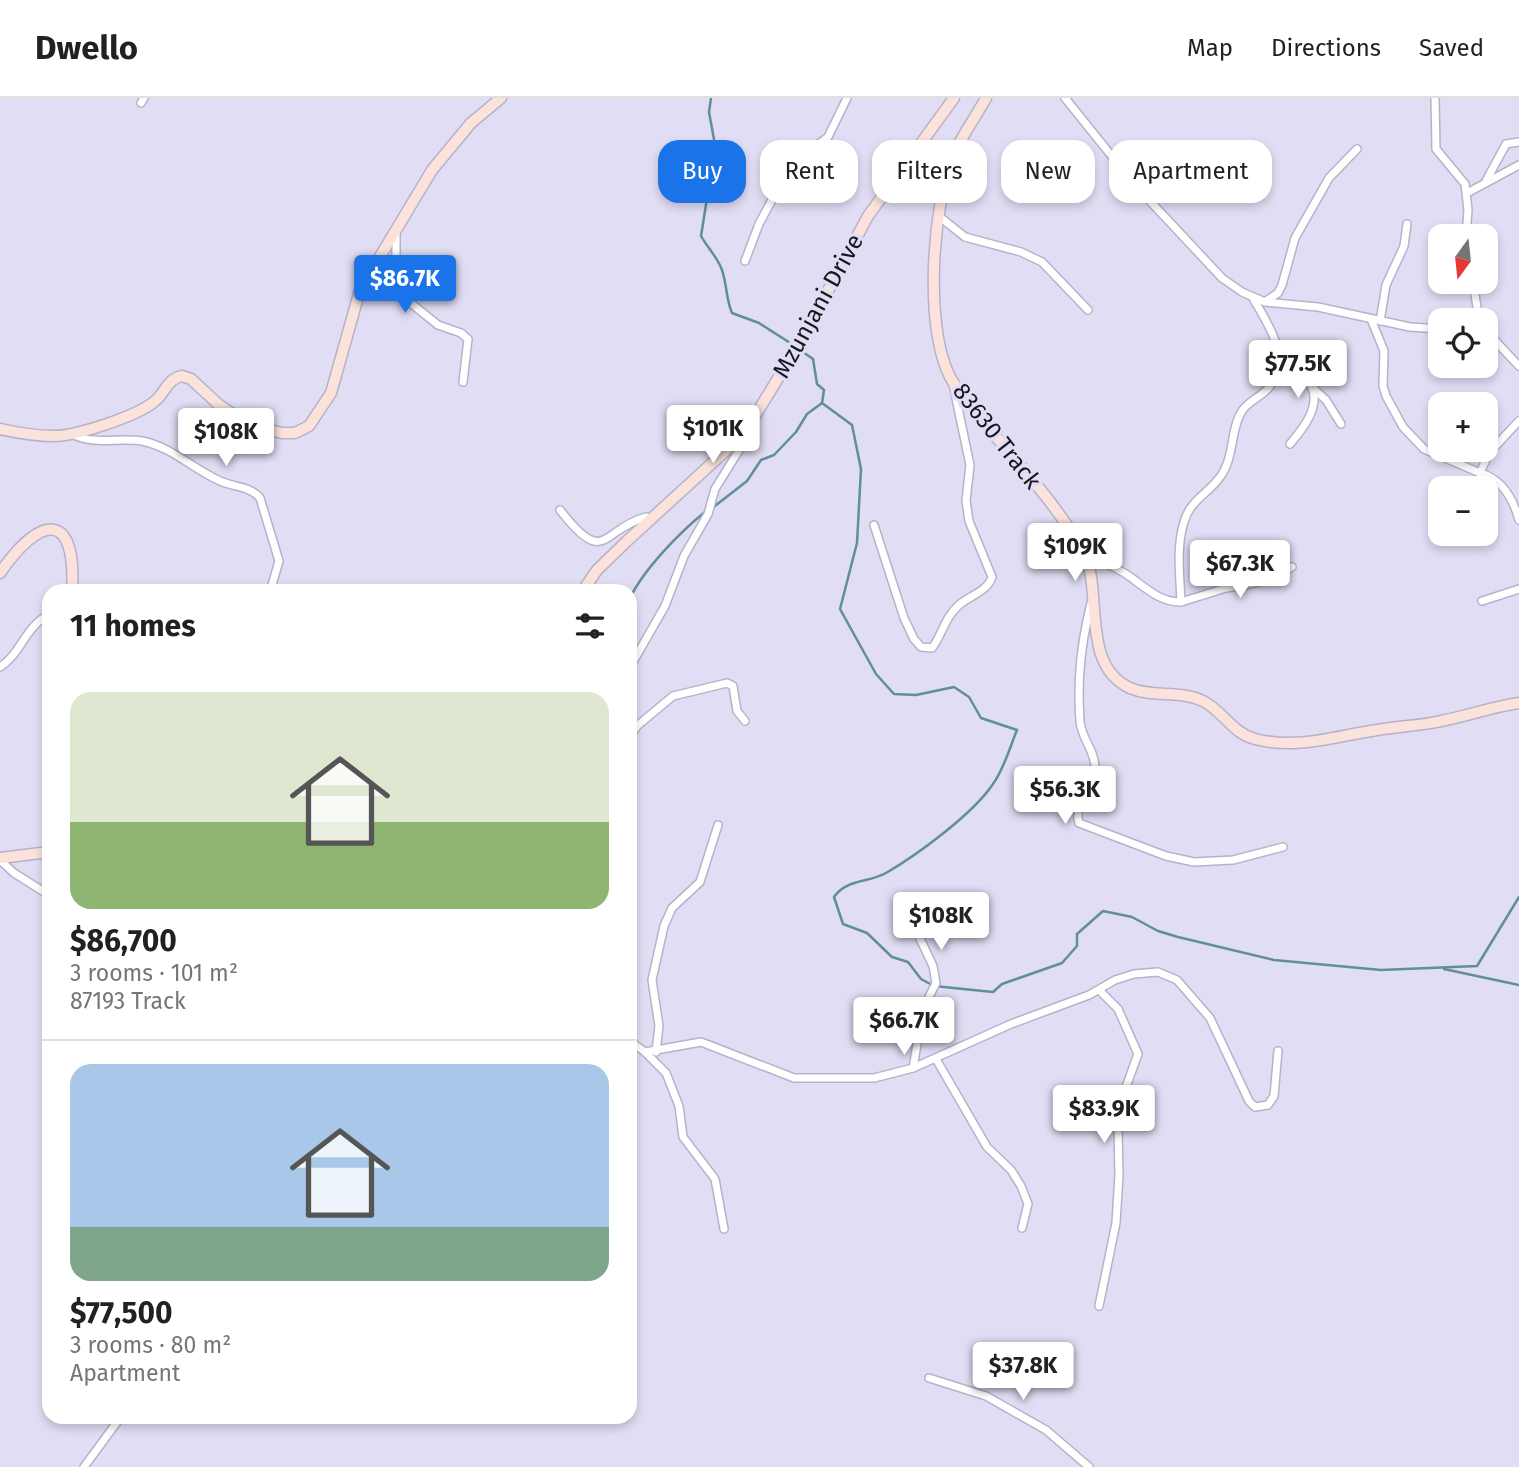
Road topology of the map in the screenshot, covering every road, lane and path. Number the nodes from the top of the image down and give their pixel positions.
1 (501, 98) edge
2 (847, 98) edge
3 (954, 98) edge
4 (986, 98) edge
5 (1065, 98) edge
6 (1435, 98) edge
7 (1519, 142) edge
8 (1357, 149) dead end
9 (1519, 165) edge
10 (1486, 181) junction
11 (1467, 193) junction
12 (940, 217) junction
13 (1407, 224) dead end
14 (1466, 224) edge
15 (396, 230) junction
16 (745, 261) dead end
17 (1252, 297) junction
18 (1265, 302) junction
19 (1088, 310) dead end
20 (1371, 319) junction
21 (1380, 321) junction
22 (1428, 327) edge
23 (1498, 344) edge
24 (1278, 361) junction
25 (1519, 366) edge
26 (463, 382) dead end
27 (953, 383) junction
28 (1310, 384) junction
29 (1519, 421) edge
30 (1341, 424) dead end
31 (0, 429) edge
32 (72, 434) junction
33 (744, 434) junction
34 (1290, 444) dead end
35 (1479, 473) junction
36 (560, 510) dead end
37 (650, 520) junction
38 (1519, 520) edge
39 (874, 525) dead end
40 (1085, 554) junction
41 (1292, 567) dead end
42 (0, 573) edge
43 (72, 584) edge
44 (272, 584) edge
45 (587, 584) edge
46 (1519, 589) edge
47 (1482, 601) dead end
48 (1091, 602) junction
49 (1181, 602) junction
50 (42, 620) edge
51 (637, 654) edge
52 (0, 667) edge
53 (1519, 703) edge
54 (745, 721) dead end
55 (637, 726) edge
56 (718, 825) dead end
57 (1283, 846) dead end
58 (42, 853) edge
59 (0, 859) edge
60 (42, 890) edge
61 (916, 930) dead end
62 (1099, 990) junction
63 (637, 1046) edge
64 (1278, 1051) dead end
65 (645, 1052) junction
66 (656, 1052) junction
67 (936, 1059) junction
68 (914, 1068) junction
69 (1021, 1228) dead end
70 (724, 1229) dead end
71 (1099, 1306) dead end
72 (929, 1378) dead end
73 (116, 1424) edge
74 (84, 1467) edge
75 (1089, 1467) edge

1 - 15 street
2 - 16 street
3 - 33 street, Mzunjani Drive
4 - 12 street, 83630 Track
5 - 17 street
6 - 11 street
7 - 10 street
8 - 18 street
9 - 10 street
10 - 11 street
11 - 14 street
12 - 19 street
12 - 27 street, 83630 Track
13 - 21 street
15 - 26 street
15 - 32 street
17 - 18 street
17 - 24 street
18 - 20 street
20 - 21 street
20 - 35 street
21 - 22 street
23 - 25 street
24 - 28 street
24 - 49 street
27 - 39 street
27 - 40 street, 83630 Track
28 - 30 street
28 - 34 street
29 - 35 street
31 - 32 street
32 - 44 street
33 - 37 street, Mzunjani Drive
33 - 51 street
35 - 38 street
36 - 37 street
37 - 45 street, Mzunjani Drive
40 - 48 street, 83630 Track
40 - 49 street
41 - 49 street
42 - 43 street
46 - 47 street
48 - 53 street, 83630 Track
48 - 57 street
50 - 52 street
54 - 55 street
56 - 66 street
58 - 59 street
59 - 60 street
61 - 68 street
62 - 64 street
62 - 67 street
62 - 71 street
63 - 65 street
65 - 66 street
65 - 70 street
66 - 68 street
67 - 68 street
67 - 69 street
72 - 75 street
73 - 74 street

